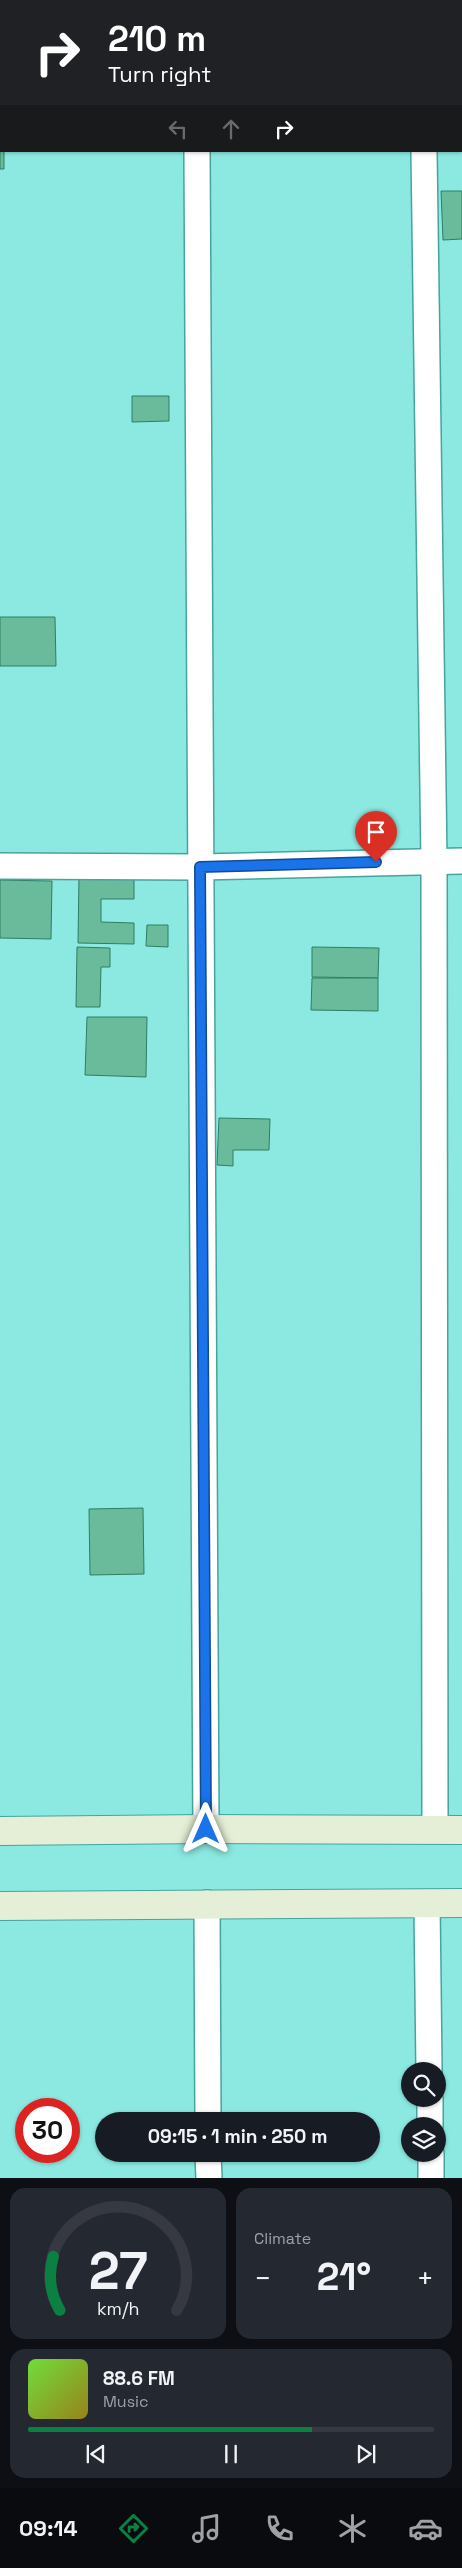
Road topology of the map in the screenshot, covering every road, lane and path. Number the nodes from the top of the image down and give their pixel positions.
1 (197, 152) edge
2 (424, 152) edge
3 (434, 861) junction
4 (462, 861) edge
5 (0, 866) edge
6 (200, 867) junction
7 (206, 1829) junction
8 (435, 1830) junction
9 (462, 1830) edge
10 (0, 1831) edge
11 (207, 1903) junction
12 (427, 1903) junction
13 (462, 1903) edge
14 (0, 1906) edge
15 (429, 2062) edge
16 (208, 2112) edge
17 (208, 2162) edge
18 (431, 2162) edge
19 (209, 2178) edge
20 (431, 2178) edge

1 - 6 street
2 - 3 street
3 - 4 street
3 - 6 street
3 - 8 street
5 - 6 street
6 - 7 street
7 - 8 main road
7 - 10 main road
8 - 9 main road
11 - 12 main road
11 - 14 main road
11 - 16 street
12 - 13 main road
12 - 15 street
17 - 19 street
18 - 20 street

